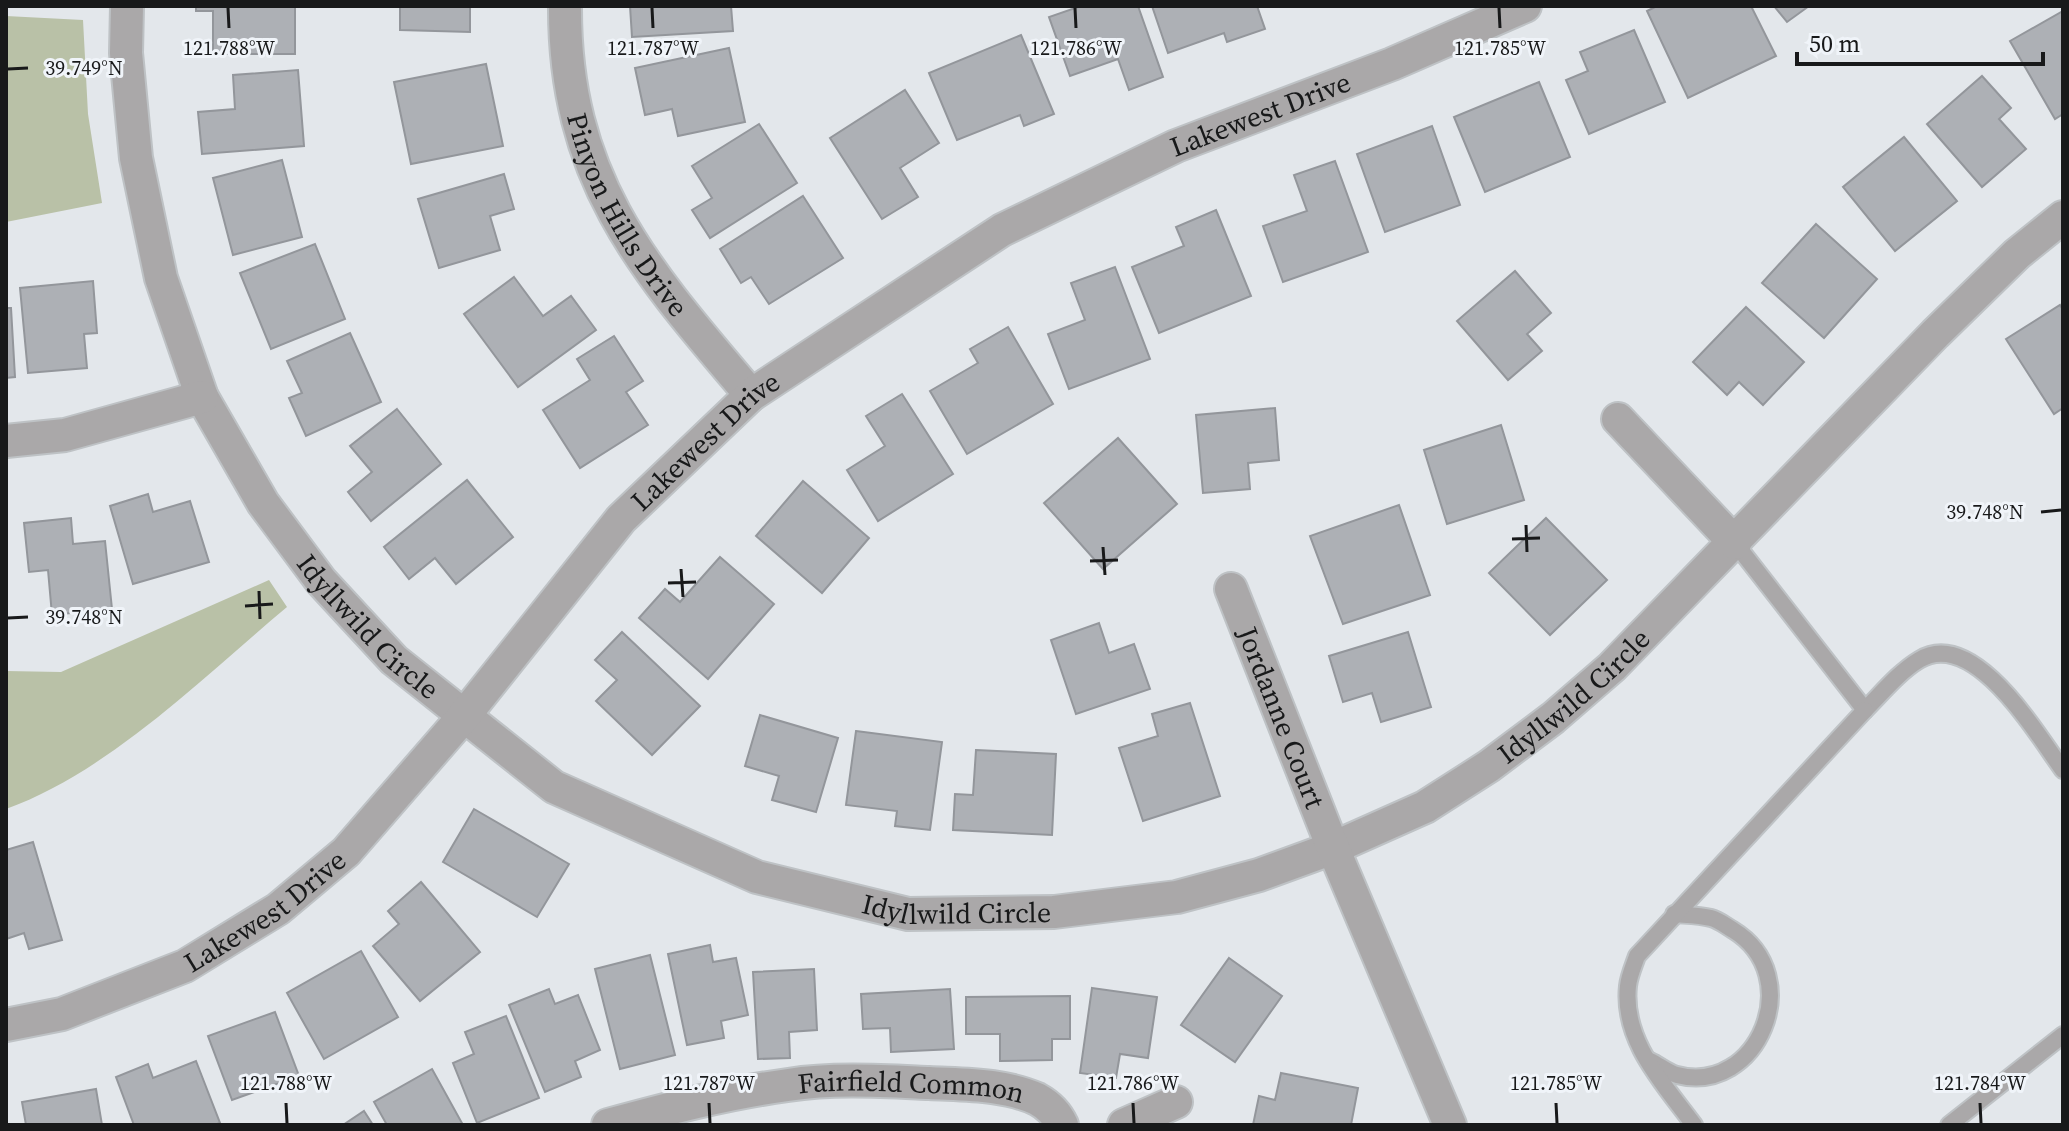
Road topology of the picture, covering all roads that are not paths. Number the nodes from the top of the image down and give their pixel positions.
1 (127, 6) edge
2 (565, 6) edge
3 (1525, 6) edge
4 (2063, 217) edge
5 (751, 395) junction
6 (202, 397) junction
7 (1618, 419) dead end
8 (6, 441) edge
9 (1735, 543) junction
10 (1231, 589) dead end
11 (1865, 710) junction
12 (464, 716) junction
13 (2063, 770) edge
14 (1333, 848) junction
15 (1674, 914) junction
16 (6, 1025) edge
17 (2063, 1035) edge
18 (1646, 1058) junction
19 (1176, 1102) dead end
20 (608, 1125) edge
21 (1062, 1125) edge
22 (1124, 1125) edge
23 (1450, 1125) edge
24 (1694, 1125) edge
25 (1949, 1125) edge

1 - 6 street, Idyllwild Circle
2 - 5 street, Pinyon Hills Drive
3 - 5 street, Lakewest Drive
4 - 9 street, Idyllwild Circle
5 - 12 street, Lakewest Drive
6 - 8 street
6 - 12 street, Idyllwild Circle
7 - 9 street
9 - 11 lane
9 - 14 street, Idyllwild Circle
10 - 14 street, Jordanne Court
11 - 13 lane
11 - 15 lane
12 - 14 street, Idyllwild Circle
12 - 16 street, Lakewest Drive
14 - 23 street, Jordanne Court
15 - 18 lane
15 - 18 lane
17 - 25 lane
18 - 24 lane
19 - 22 street
20 - 21 street, Fairfield Common

